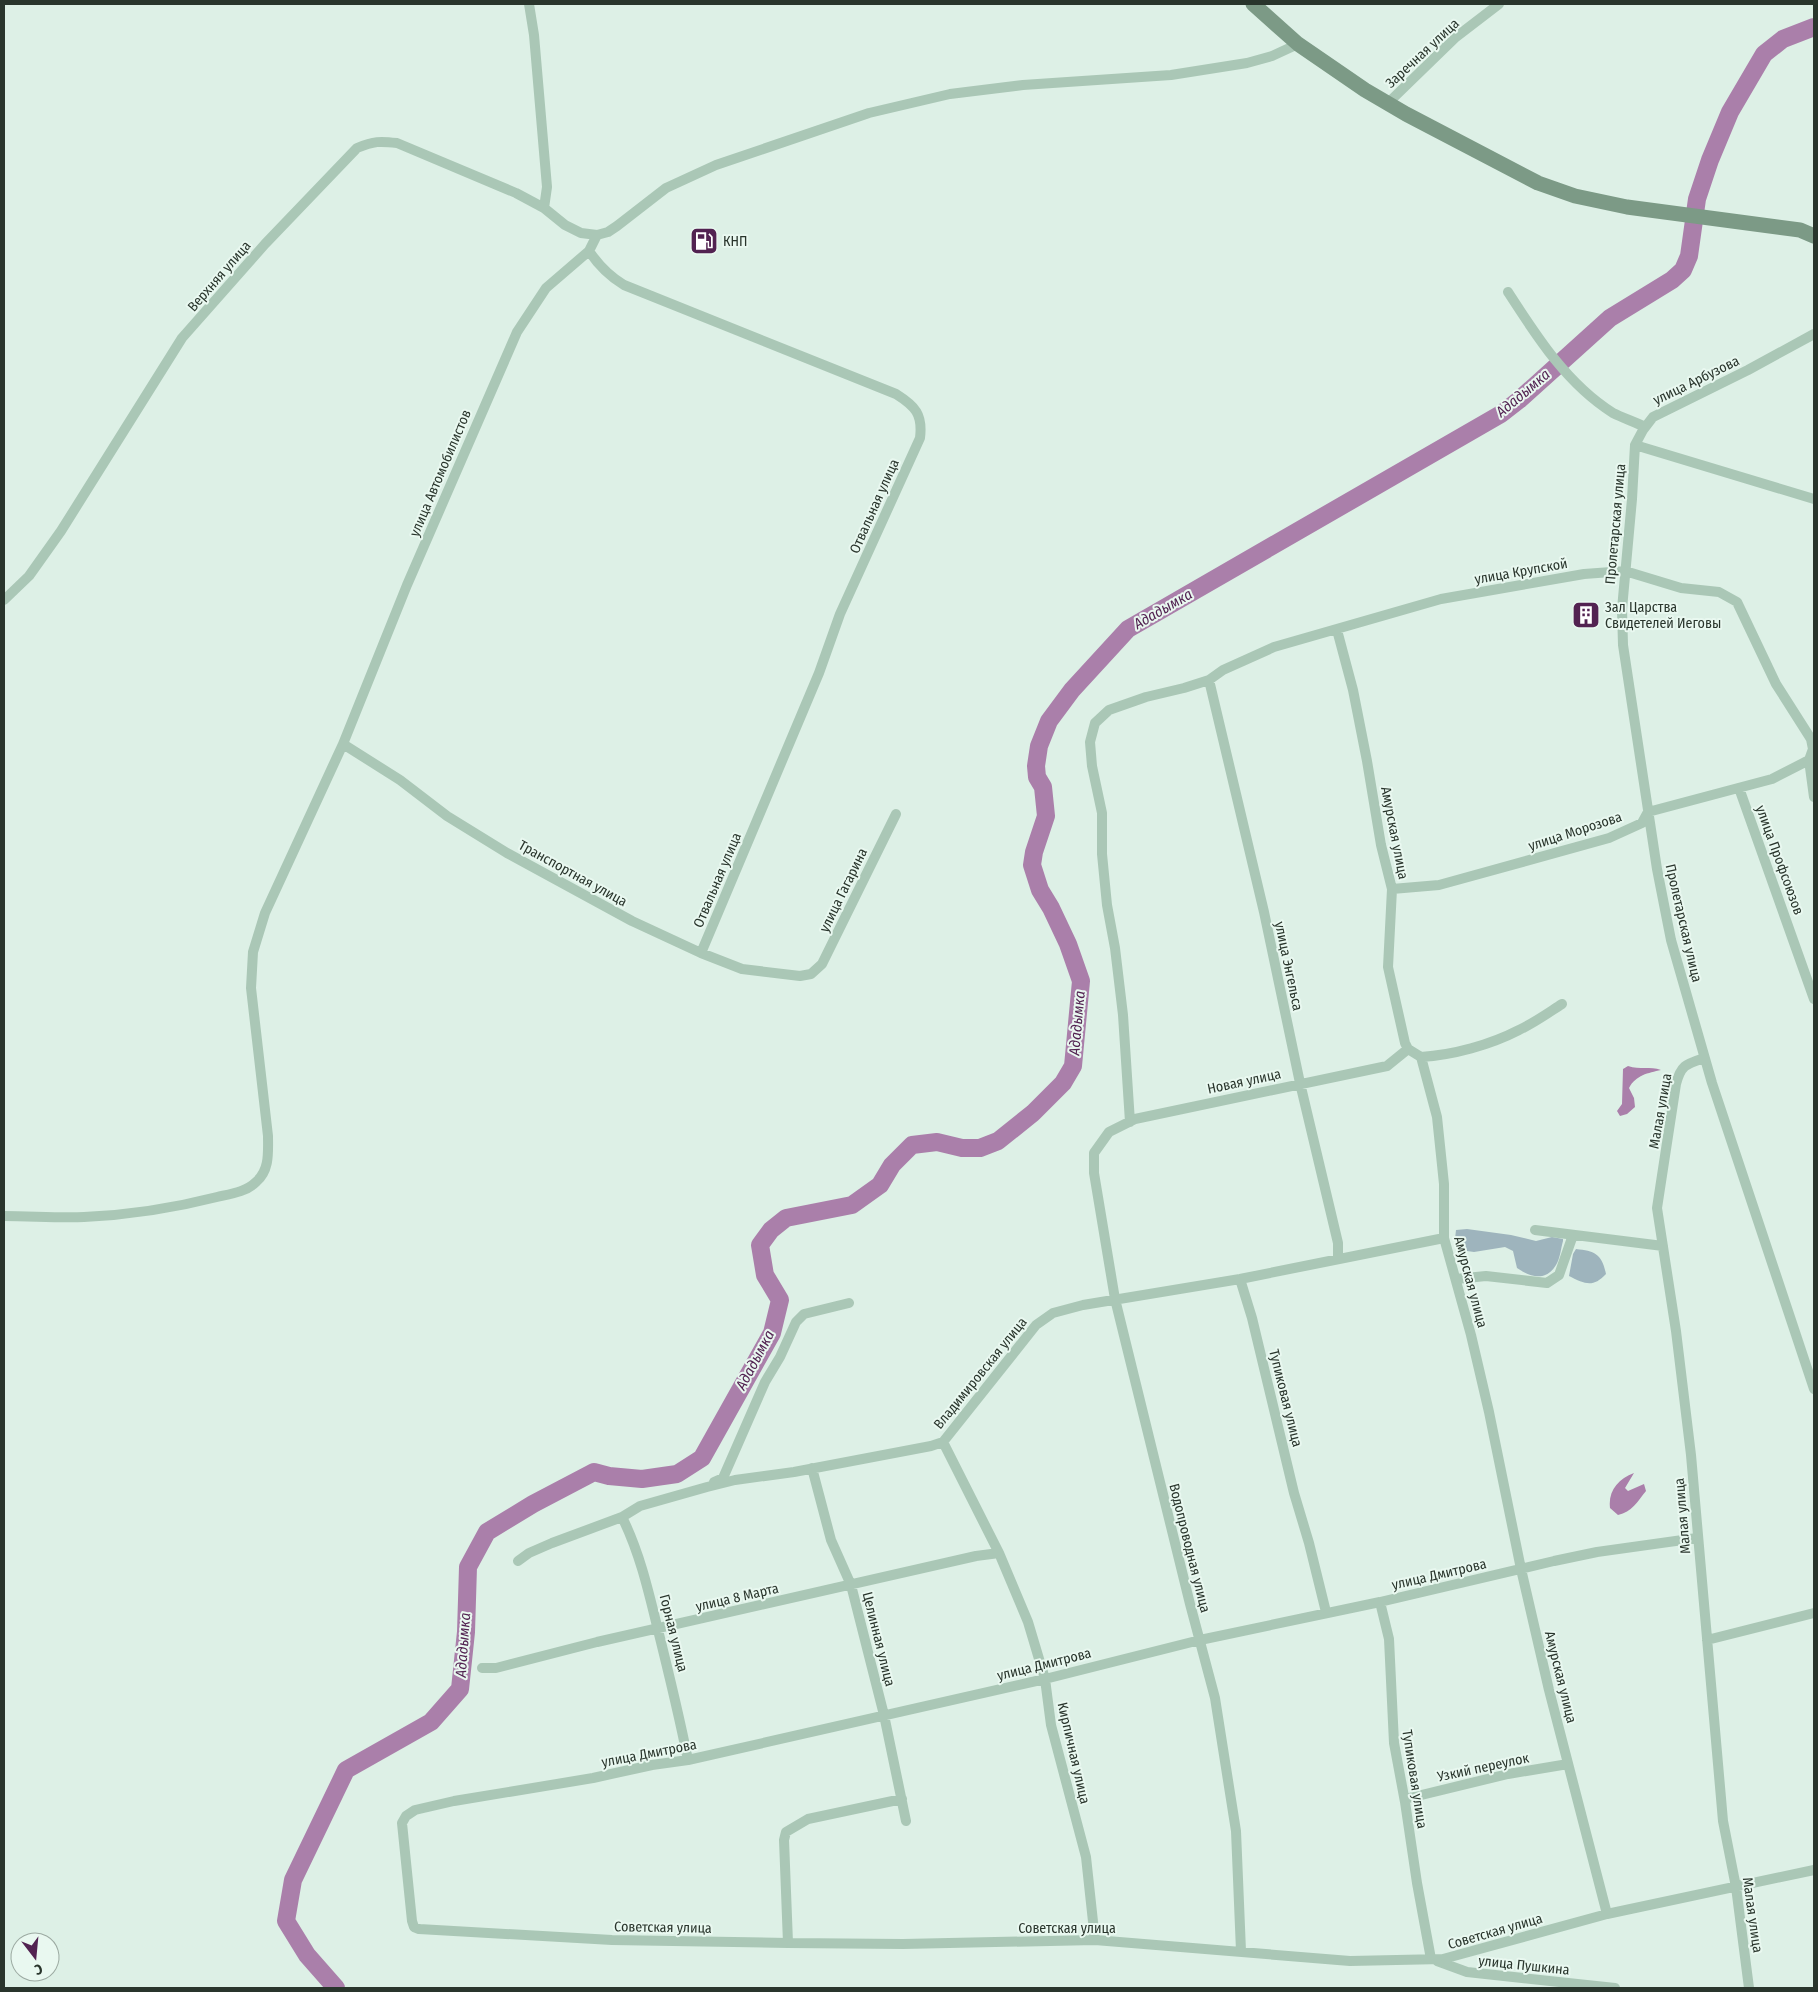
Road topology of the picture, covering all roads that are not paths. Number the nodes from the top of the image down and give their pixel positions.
1 (529, 4) edge
2 (1253, 4) edge
3 (1499, 4) edge
4 (1298, 44) junction
5 (1388, 104) junction
6 (544, 208) junction
7 (597, 235) junction
8 (1814, 236) edge
9 (589, 251) junction
10 (1508, 292) dead end
11 (1814, 334) edge
12 (1645, 427) junction
13 (1635, 445) junction
14 (1814, 499) edge
15 (1625, 571) junction
16 (4, 600) edge
17 (1337, 630) junction
18 (1209, 680) junction
19 (343, 744) junction
20 (1812, 759) edge
21 (1739, 788) junction
22 (1814, 798) edge
23 (1648, 812) junction
24 (896, 814) dead end
25 (1392, 889) junction
26 (701, 953) junction
27 (811, 974) joint
28 (1814, 999) edge
29 (1562, 1004) dead end
30 (1408, 1049) junction
31 (1421, 1056) junction
32 (1704, 1058) junction
33 (1300, 1083) junction
34 (1130, 1122) junction
35 (1094, 1153) joint
36 (4, 1216) edge
37 (1536, 1230) dead end
38 (1573, 1235) junction
39 (1444, 1238) junction
40 (1663, 1246) junction
41 (1338, 1258) junction
42 (1240, 1278) junction
43 (1456, 1279) junction
44 (1115, 1299) junction
45 (849, 1303) dead end
46 (1814, 1355) edge
47 (1803, 1358) junction
48 (1814, 1389) edge
49 (943, 1442) junction
50 (812, 1468) junction
51 (707, 1487) junction
52 (622, 1516) junction
53 (1697, 1538) junction
54 (1000, 1553) junction
55 (518, 1561) dead end
56 (1521, 1569) junction
57 (852, 1585) junction
58 (1380, 1602) junction
59 (1326, 1612) junction
60 (1814, 1613) edge
61 (658, 1628) junction
62 (1200, 1640) junction
63 (1707, 1640) junction
64 (482, 1668) dead end
65 (1045, 1679) junction
66 (884, 1715) junction
67 (688, 1760) junction
68 (1568, 1764) junction
69 (902, 1798) junction
70 (1405, 1798) junction
71 (906, 1821) dead end
72 (402, 1823) joint
73 (1814, 1870) edge
74 (1736, 1887) junction
75 (1607, 1914) junction
76 (1095, 1940) junction
77 (788, 1943) junction
78 (1241, 1951) junction
79 (1431, 1959) junction
80 (1616, 1988) edge
81 (1749, 1988) edge

1 - 6 street
2 - 4 street
3 - 5 street, Заречная улица
4 - 5 street
4 - 7 street
5 - 8 street
6 - 7 street, Верхняя улица
6 - 16 street, Верхняя улица
7 - 9 street, улица Автомобилистов
9 - 19 street, улица Автомобилистов
9 - 26 street, Отвальная улица
10 - 12 street
11 - 12 street, улица Арбузова
12 - 13 street, улица Арбузова
13 - 14 street
13 - 15 street, Пролетарская улица
15 - 17 street, улица Крупской
15 - 20 street, улица Крупской
15 - 23 street, Пролетарская улица
17 - 18 street, улица Крупской
17 - 25 street, Амурская улица
18 - 33 street, улица Энгельса
18 - 34 street, улица Крупской
19 - 26 street, Транспортная улица
19 - 36 street, улица Автомобилистов
20 - 21 street, улица Морозова
20 - 22 street, улица Крупской
21 - 23 street, улица Морозова
21 - 28 street, улица Профсоюзов
23 - 25 street, улица Морозова
23 - 32 street, Пролетарская улица
24 - 27 street, улица Гагарина
25 - 30 street, Амурская улица
26 - 27 street, Транспортная улица
29 - 31 street
30 - 31 street
30 - 33 street, Новая улица
31 - 39 street, Амурская улица
32 - 40 street, Малая улица
32 - 47 street, Пролетарская улица
33 - 34 street, Новая улица
33 - 41 street, улица Энгельса
34 - 35 street, Новая улица
35 - 44 street, Водопроводная улица
37 - 38 street
38 - 40 street
38 - 43 street
39 - 41 street, Владимировская улица
39 - 43 street, Амурская улица
40 - 53 street, Малая улица
41 - 42 street, Владимировская улица
42 - 44 street, Владимировская улица
42 - 59 street, Тупиковая улица
43 - 56 street, Амурская улица
44 - 49 street, Владимировская улица
44 - 62 street, Водопроводная улица
45 - 51 street
46 - 47 street
47 - 48 street, Пролетарская улица
49 - 50 street, Владимировская улица
49 - 54 street, Кирпичная улица
50 - 51 street, Владимировская улица
50 - 57 street, Целинная улица
51 - 52 street, Владимировская улица
52 - 55 street, Владимировская улица
52 - 61 street, Горная улица
53 - 56 street, улица Дмитрова
53 - 63 street, Малая улица
54 - 57 street, улица 8 Марта
54 - 65 street, Кирпичная улица
56 - 58 street, улица Дмитрова
56 - 68 street, Амурская улица
57 - 61 street, улица 8 Марта
57 - 66 street, Целинная улица
58 - 59 street, улица Дмитрова
58 - 70 street, Тупиковая улица
59 - 62 street, улица Дмитрова
60 - 63 street
61 - 64 street, улица 8 Марта
61 - 67 street, Горная улица
62 - 65 street, улица Дмитрова
62 - 78 street, Водопроводная улица
63 - 74 street, Малая улица
65 - 66 street, улица Дмитрова
65 - 76 street, Кирпичная улица
66 - 67 street, улица Дмитрова
66 - 69 street, Целинная улица
67 - 72 street, улица Дмитрова
68 - 70 street, Узкий переулок
68 - 75 street, Амурская улица
69 - 71 street, Целинная улица
69 - 77 street
70 - 79 street, Тупиковая улица
72 - 77 street, Советская улица
73 - 74 street, Советская улица
74 - 75 street, Советская улица
74 - 81 street, Малая улица
75 - 79 street, Советская улица
76 - 77 street, Советская улица
76 - 78 street, Советская улица
78 - 79 street, Советская улица
79 - 80 street, улица Пушкина

